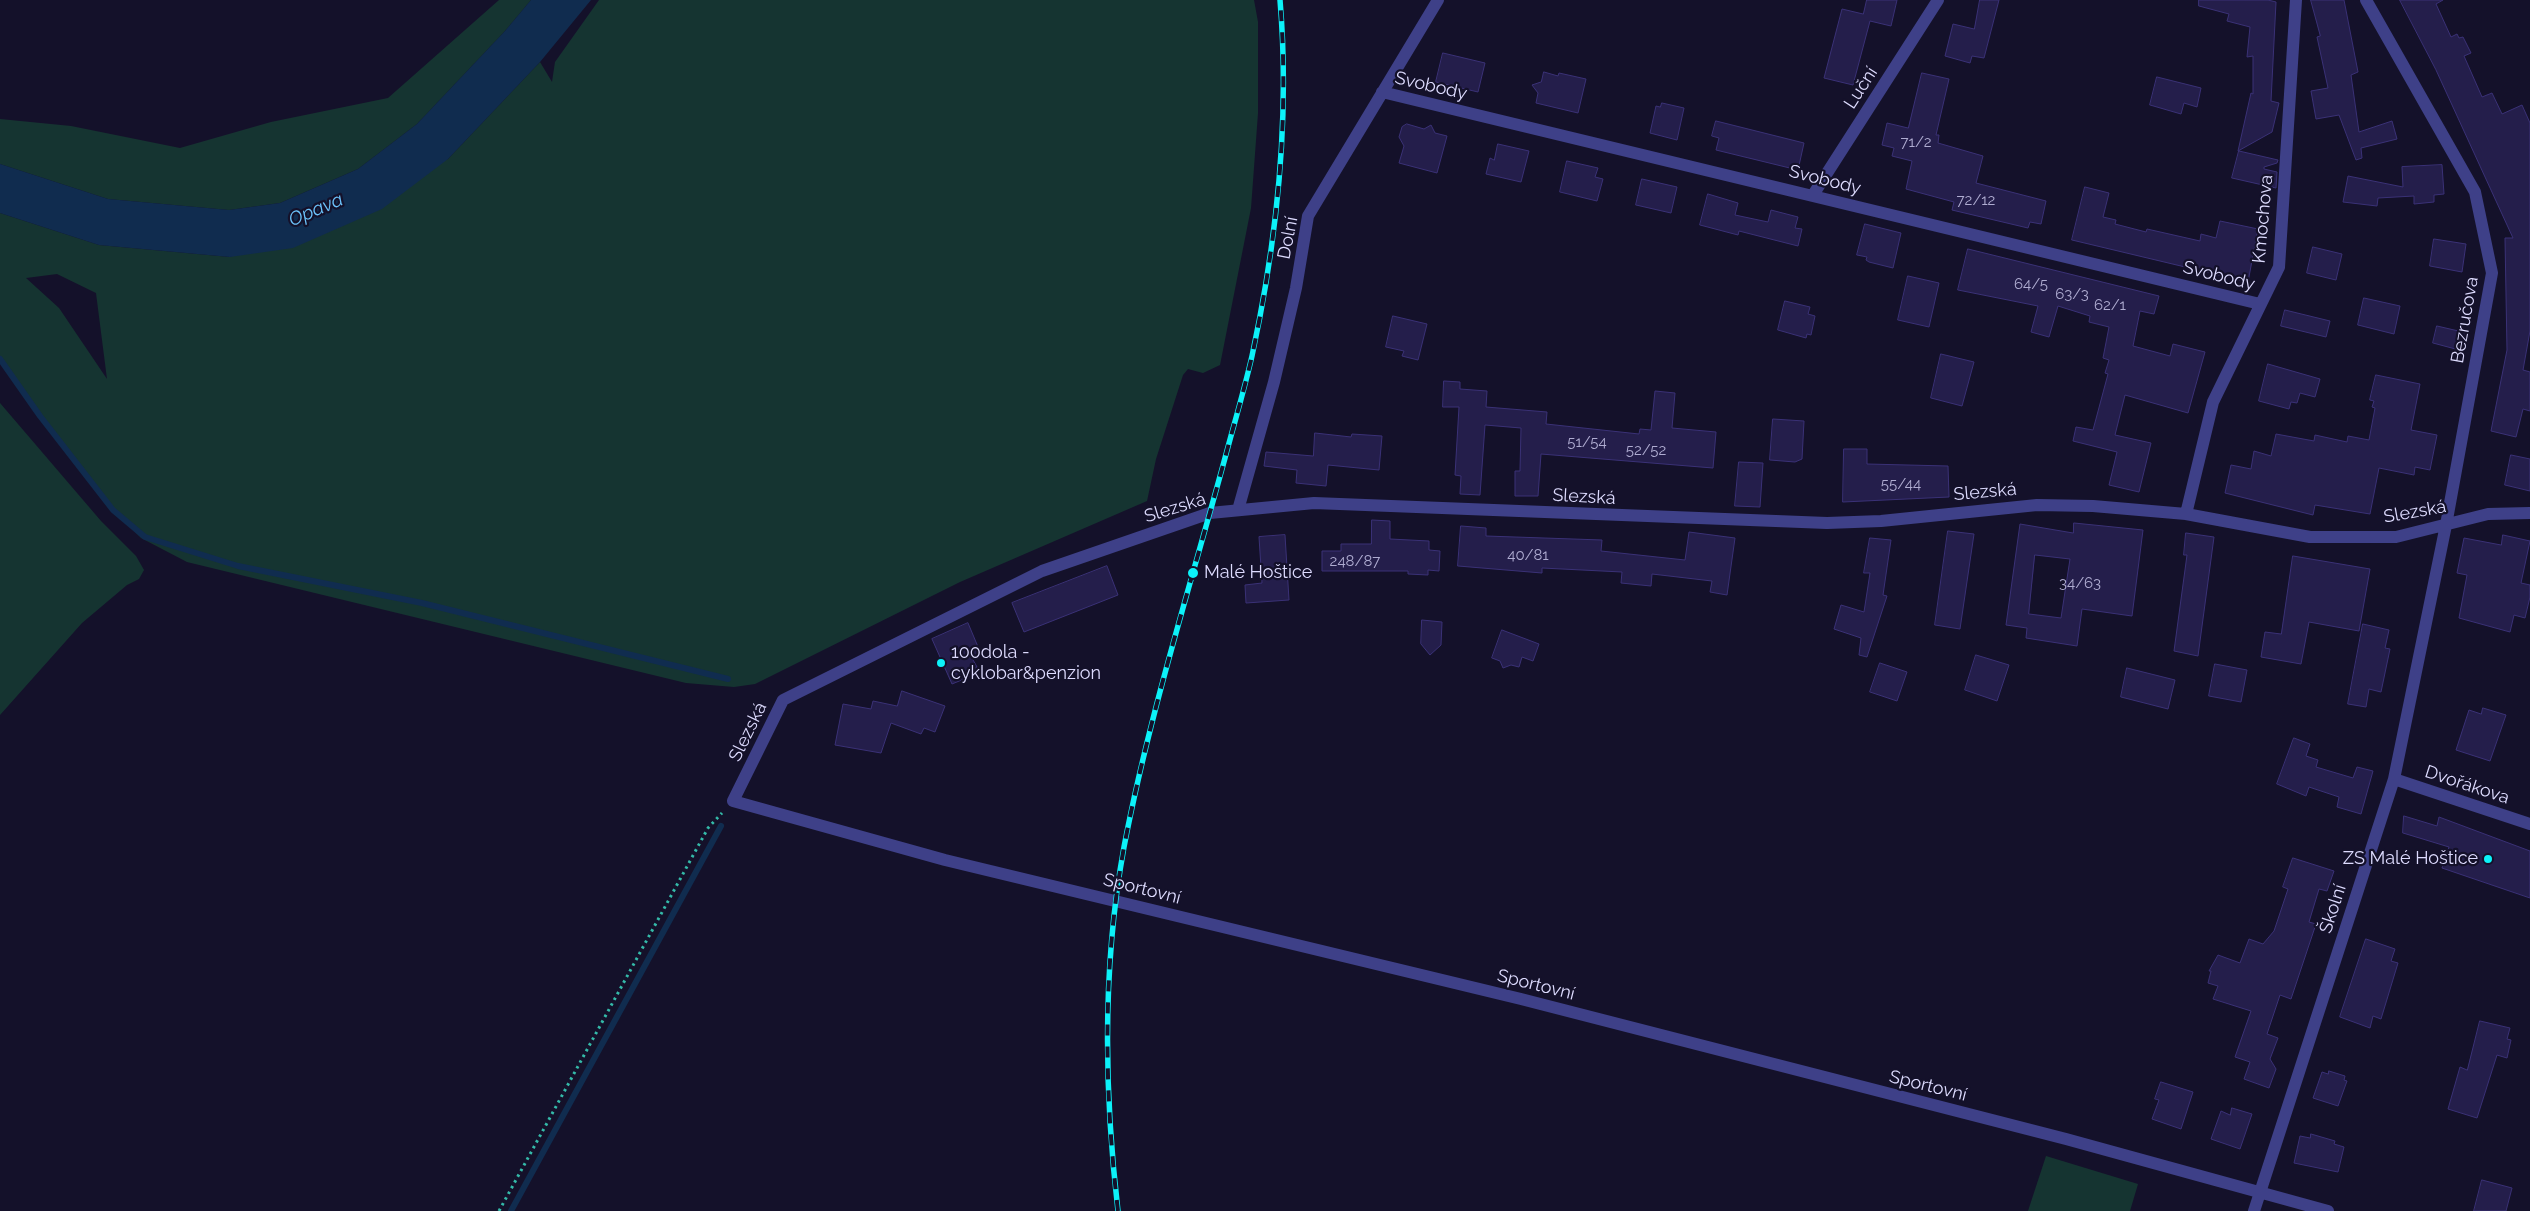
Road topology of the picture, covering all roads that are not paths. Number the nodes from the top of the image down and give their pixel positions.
1 (1438, 0) edge
2 (1938, 0) edge
3 (2296, 0) edge
4 (2366, 0) edge
5 (1382, 92) junction
6 (1813, 195) junction
7 (2260, 304) junction
8 (1238, 510) junction
9 (2530, 513) edge
10 (2186, 514) junction
11 (2446, 525) junction
12 (2394, 779) junction
13 (733, 801) joint
14 (2530, 824) edge
15 (2260, 1193) junction
16 (2254, 1211) edge
17 (2328, 1211) edge

1 - 5 street, Dolní
2 - 6 street, Luční
3 - 7 street, Kmochova
4 - 11 street, Bezručova
5 - 6 street, Svobody
5 - 8 street, Dolní
6 - 7 street, Svobody
7 - 10 street, Kmochova
8 - 10 street, Slezská
8 - 13 street, Slezská
9 - 11 street, Slezská
10 - 11 street, Slezská
11 - 12 street, Školní
12 - 14 street, Dvořákova
12 - 15 street, Školní
13 - 15 street, Sportovní
15 - 16 street, Školní
15 - 17 street, Sportovní

